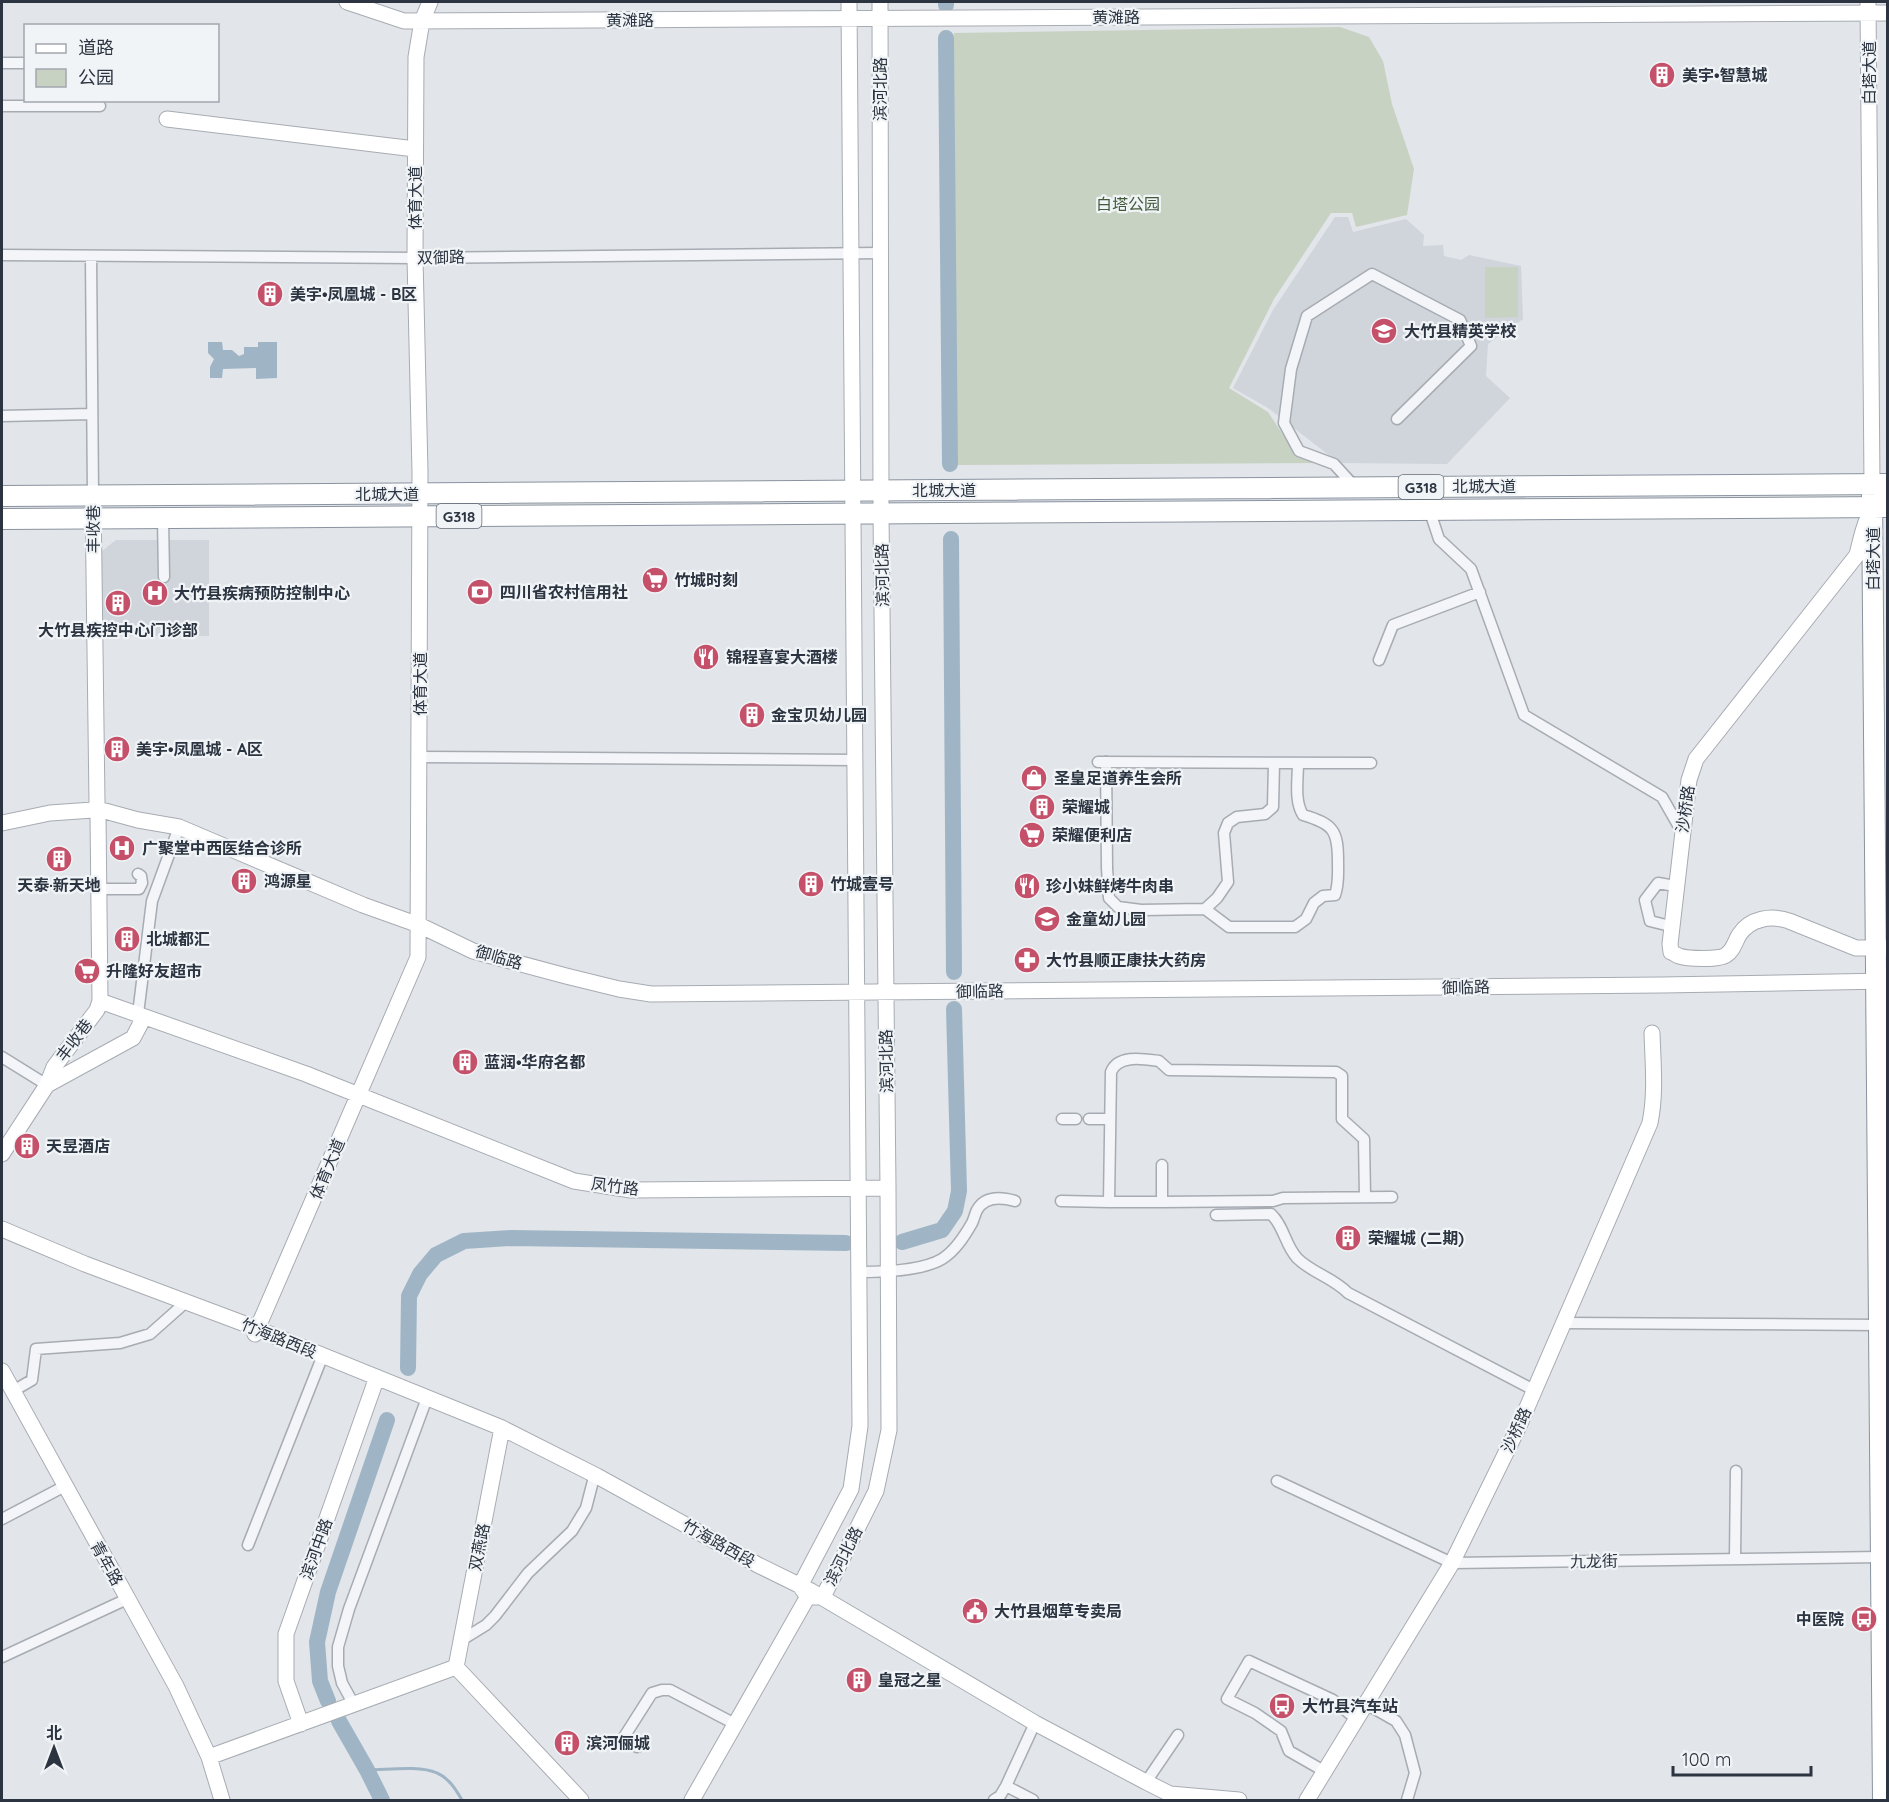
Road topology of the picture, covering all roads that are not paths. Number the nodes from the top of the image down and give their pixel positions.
1 (347, 2) edge
2 (430, 2) edge
3 (849, 2) edge
4 (880, 2) edge
5 (1868, 7) edge
6 (1887, 13) edge
7 (880, 18) junction
8 (849, 19) junction
9 (422, 21) junction
10 (2, 63) edge
11 (24, 63) edge
12 (2, 106) edge
13 (100, 106) dead end
14 (167, 119) dead end
15 (415, 149) junction
16 (851, 253) junction
17 (880, 253) junction
18 (2, 255) edge
19 (91, 256) junction
20 (415, 258) junction
21 (92, 414) junction
22 (2, 416) edge
23 (1397, 419) dead end
24 (1882, 486) edge
25 (1355, 487) junction
26 (852, 490) junction
27 (881, 490) junction
28 (420, 493) junction
29 (2, 496) edge
30 (93, 496) junction
31 (1880, 507) edge
32 (1429, 509) junction
33 (852, 513) junction
34 (881, 513) junction
35 (420, 516) junction
36 (93, 518) junction
37 (163, 518) junction
38 (2, 519) edge
39 (164, 577) dead end
40 (1480, 592) junction
41 (1379, 660) dead end
42 (420, 757) junction
43 (855, 760) junction
44 (1274, 762) junction
45 (1298, 762) junction
46 (1371, 763) dead end
47 (98, 810) junction
48 (2, 823) edge
49 (179, 827) junction
50 (1682, 832) junction
51 (138, 874) dead end
52 (1675, 886) junction
53 (98, 889) junction
54 (139, 889) junction
55 (152, 901) junction
56 (1204, 909) junction
57 (418, 925) junction
58 (1670, 926) junction
59 (1882, 948) edge
60 (1882, 981) edge
61 (886, 992) junction
62 (856, 993) junction
63 (100, 1001) junction
64 (141, 1015) junction
65 (1652, 1033) dead end
66 (3, 1062) edge
67 (46, 1085) junction
68 (359, 1095) junction
69 (1062, 1119) dead end
70 (1076, 1119) dead end
71 (1089, 1119) dead end
72 (1109, 1119) junction
73 (2, 1154) edge
74 (1162, 1165) dead end
75 (858, 1188) junction
76 (888, 1188) junction
77 (1365, 1197) junction
78 (1392, 1197) dead end
79 (1015, 1201) dead end
80 (1061, 1201) dead end
81 (1109, 1202) junction
82 (1162, 1202) junction
83 (1216, 1215) dead end
84 (2, 1229) edge
85 (2, 1234) edge
86 (888, 1269) junction
87 (858, 1270) junction
88 (184, 1304) junction
89 (1563, 1323) junction
90 (1879, 1325) junction
91 (256, 1332) junction
92 (322, 1358) junction
93 (2, 1371) edge
94 (376, 1380) junction
95 (1534, 1389) junction
96 (13, 1391) junction
97 (427, 1401) junction
98 (501, 1430) junction
99 (1736, 1471) dead end
100 (595, 1478) junction
101 (1277, 1481) dead end
102 (65, 1485) junction
103 (2, 1519) edge
104 (248, 1545) dead end
105 (1881, 1557) junction
106 (1735, 1559) junction
107 (1452, 1563) junction
108 (811, 1593) junction
109 (127, 1599) junction
110 (460, 1641) junction
111 (2, 1657) edge
112 (456, 1666) junction
113 (1366, 1704) junction
114 (354, 1705) junction
115 (1356, 1719) junction
116 (301, 1724) junction
117 (735, 1724) junction
118 (1034, 1726) junction
119 (1178, 1735) dead end
120 (637, 1747) dead end
121 (209, 1757) junction
122 (1324, 1772) junction
123 (1006, 1786) junction
124 (1150, 1792) edge
125 (222, 1800) edge
126 (581, 1800) edge
127 (692, 1800) edge
128 (994, 1800) edge
129 (1033, 1800) edge
130 (1167, 1800) edge
131 (1239, 1800) edge
132 (1307, 1800) edge
133 (1407, 1800) edge
134 (1883, 1800) edge

1 - 9 street, 黄滩路
2 - 9 street, 体育大道
3 - 8 street, 滨河北路
4 - 7 street, 滨河北路
5 - 6 street, 黄滩路
5 - 7 street, 黄滩路
5 - 24 street, 白塔大道
7 - 8 street, 黄滩路
7 - 17 street, 滨河北路
8 - 9 street, 黄滩路
8 - 16 street, 滨河北路
9 - 15 street, 体育大道
10 - 11 street
12 - 13 street
14 - 15 street
15 - 20 street, 体育大道
16 - 17 street, 双御路
16 - 20 street, 双御路
16 - 26 street, 滨河北路
17 - 27 street, 滨河北路
18 - 19 street, 双御路
19 - 20 street, 双御路
19 - 21 street, 丰收巷
20 - 28 street, 体育大道
21 - 22 street
21 - 30 street, 丰收巷
23 - 25 street
24 - 25 highway, 北城大道 / G318
24 - 31 highway, 白塔大道
25 - 27 highway, 北城大道 / G318
26 - 27 highway, 北城大道 / G318
26 - 28 highway, 北城大道 / G318
26 - 33 street, 滨河北路
27 - 34 street, 滨河北路
28 - 30 highway, 北城大道 / G318
28 - 35 street, 体育大道
29 - 30 highway, 北城大道 / G318
30 - 36 street, 丰收巷
31 - 32 highway, 北城大道 / G318
31 - 50 street, 沙桥路
31 - 59 highway, 白塔大道
32 - 34 highway, 北城大道 / G318
32 - 40 street
33 - 34 highway, 北城大道 / G318
33 - 35 highway, 北城大道 / G318
33 - 43 street, 滨河北路
34 - 61 street, 滨河北路
35 - 37 highway, 北城大道 / G318
35 - 42 street, 体育大道
36 - 37 highway, 北城大道 / G318
36 - 38 highway, 北城大道 / G318
36 - 47 street, 丰收巷
37 - 39 street
40 - 41 street
40 - 50 street
42 - 43 street
42 - 57 street, 体育大道
43 - 62 street, 滨河北路
44 - 45 street
44 - 56 street
44 - 56 street
45 - 46 street
45 - 56 street
47 - 48 street, 御临路
47 - 49 street, 御临路
47 - 53 street, 丰收巷
49 - 55 street
49 - 57 street, 御临路
50 - 52 street, 沙桥路
51 - 54 street
52 - 58 street, 沙桥路
52 - 58 street
53 - 54 street
53 - 63 street, 丰收巷
54 - 55 street
55 - 64 street
57 - 62 street, 御临路
57 - 68 street, 体育大道
58 - 59 street, 沙桥路
59 - 60 highway, 白塔大道
60 - 61 street, 御临路
60 - 90 highway, 白塔大道
61 - 62 street, 御临路
61 - 76 street, 滨河北路
62 - 75 street, 滨河北路
63 - 64 street, 凤竹路
63 - 67 street, 丰收巷
64 - 67 street, 丰收巷
64 - 68 street, 凤竹路
65 - 89 street, 沙桥路
66 - 67 street
67 - 73 street, 丰收巷
68 - 75 street, 凤竹路
68 - 91 street, 体育大道
69 - 70 street
71 - 72 street
72 - 77 street
72 - 81 street
74 - 82 street
75 - 76 street, 凤竹路
75 - 87 street, 滨河北路
76 - 86 street, 滨河北路
77 - 78 street
77 - 82 street
79 - 86 street
80 - 81 street
81 - 82 street
83 - 95 street
84 - 88 street, 竹海路西段
85 - 88 street, 竹海路西段
86 - 87 street
86 - 108 street, 滨河北路
87 - 108 street, 滨河北路
88 - 91 street, 竹海路西段
88 - 96 street
89 - 90 street
89 - 95 street, 沙桥路
90 - 105 highway, 白塔大道
91 - 92 street, 竹海路西段
92 - 94 street, 竹海路西段
92 - 104 street
93 - 96 street, 青年路
94 - 97 street, 竹海路西段
94 - 116 street, 滨河中路
95 - 107 street, 沙桥路
96 - 102 street, 青年路
97 - 98 street, 竹海路西段
97 - 114 street
98 - 100 street, 竹海路西段
98 - 110 street, 双燕路
99 - 106 street
100 - 108 street, 竹海路西段
100 - 110 street
101 - 107 street
102 - 103 street
102 - 109 street, 青年路
105 - 106 street, 九龙街
105 - 134 highway, 白塔大道
106 - 107 street, 九龙街
107 - 113 street, 沙桥路
108 - 117 street
108 - 118 street, 竹海路西段
109 - 111 street
109 - 121 street, 青年路
110 - 112 street, 双燕路
112 - 114 street
112 - 126 street
113 - 115 street, 沙桥路
113 - 133 street
114 - 116 street
115 - 122 street, 沙桥路
115 - 122 street
116 - 121 street
117 - 120 street
117 - 127 street
118 - 123 street
118 - 124 street, 竹海路西段
119 - 124 street
121 - 125 street, 青年路
122 - 132 street, 沙桥路
123 - 128 street
123 - 129 street
124 - 130 street, 竹海路西段
124 - 131 street, 竹海路西段

